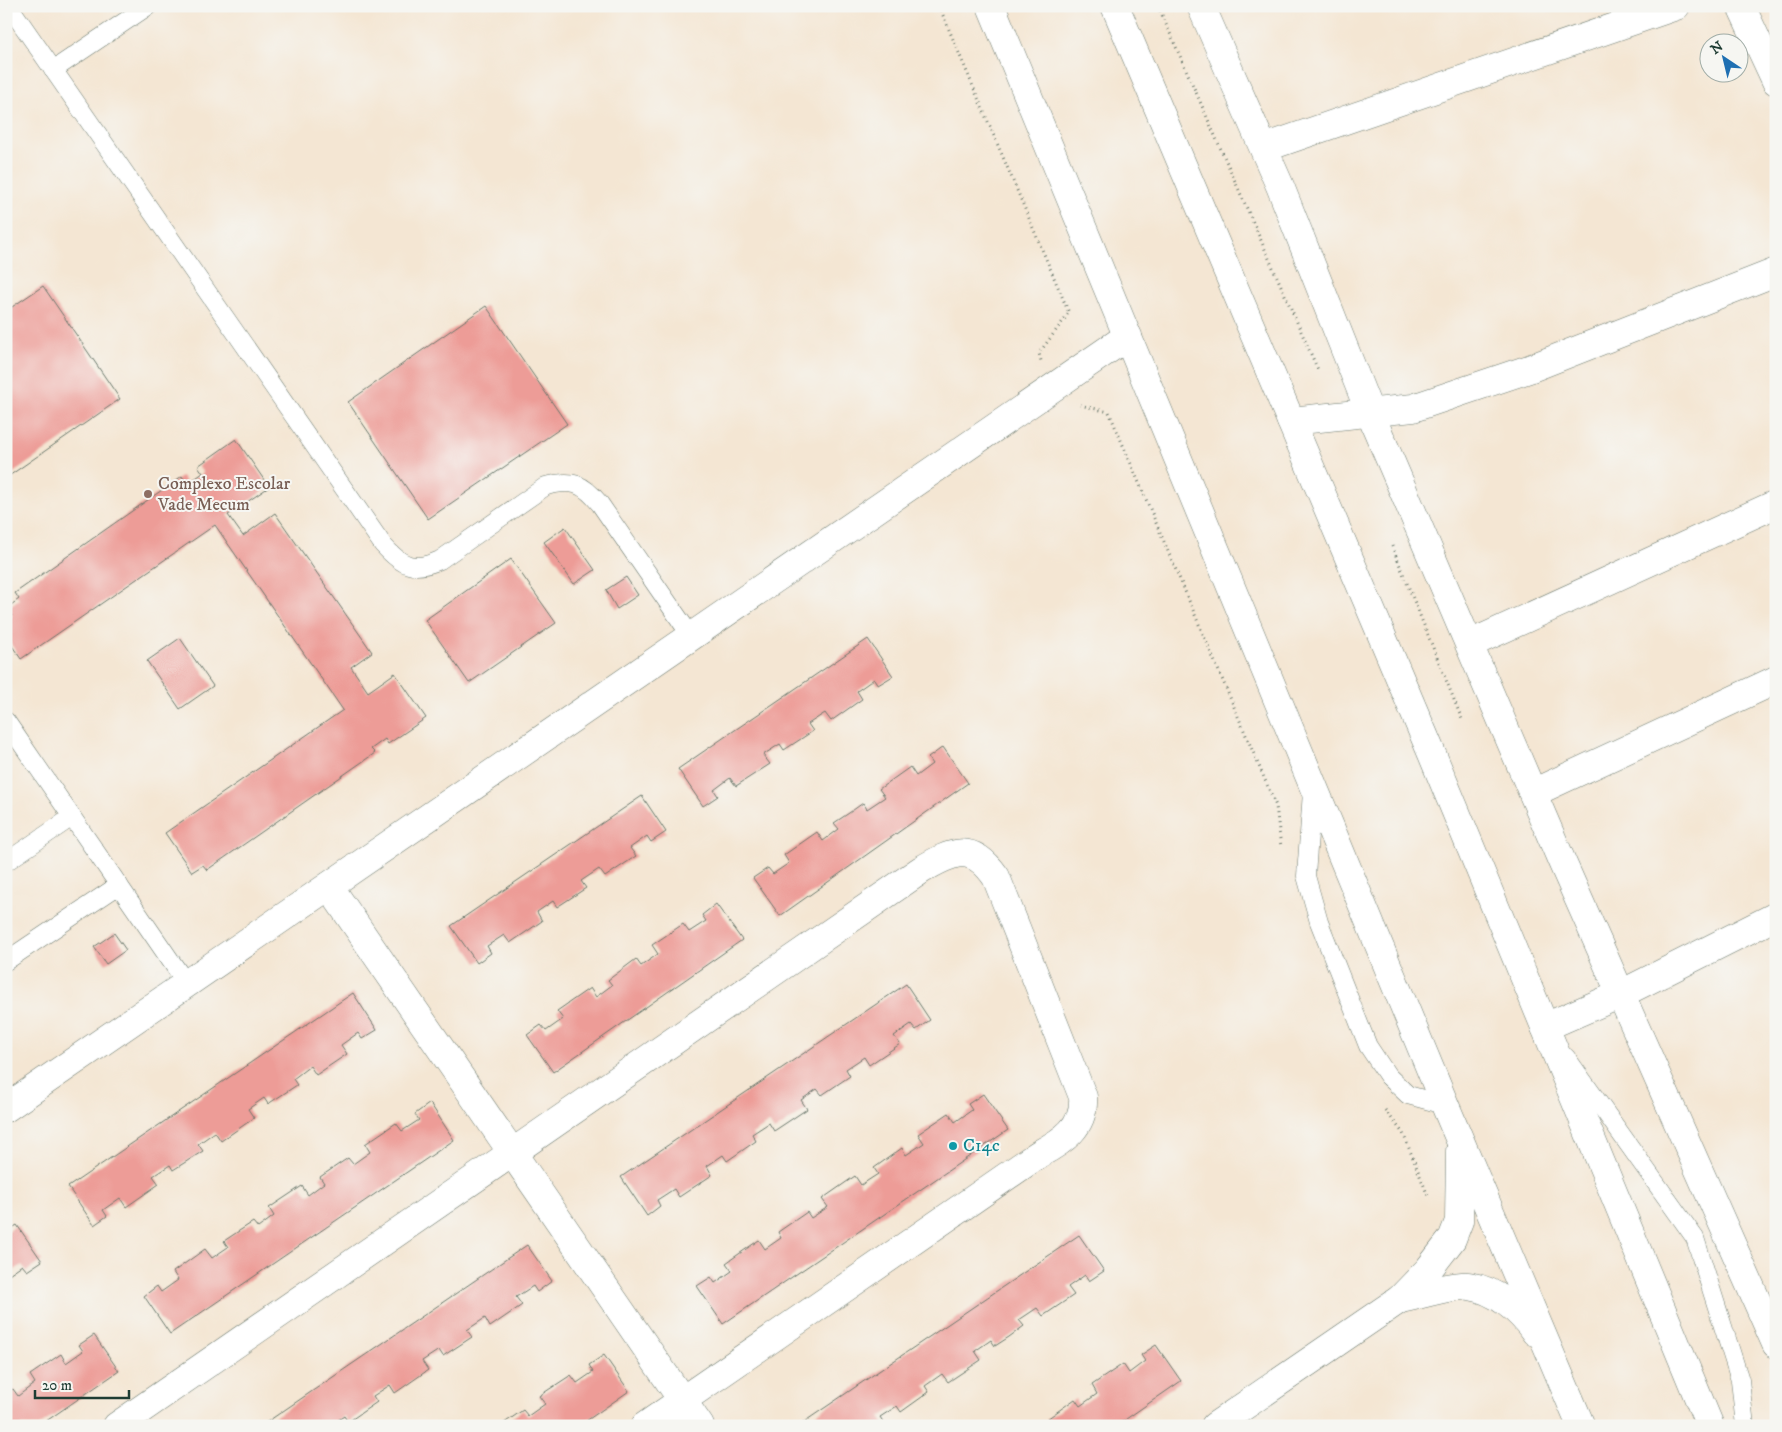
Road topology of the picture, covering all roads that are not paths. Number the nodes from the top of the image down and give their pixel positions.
1 (9, 6) edge
2 (148, 6) edge
3 (991, 6) edge
4 (1115, 6) edge
5 (1201, 6) edge
6 (1676, 6) edge
7 (1741, 6) edge
8 (53, 70) junction
9 (1776, 81) edge
10 (1264, 148) junction
11 (1776, 272) edge
12 (1128, 336) junction
13 (1370, 413) junction
14 (1290, 421) junction
15 (1776, 504) edge
16 (691, 636) junction
17 (1470, 644) junction
18 (1776, 680) edge
19 (6, 721) edge
20 (1313, 782) junction
21 (1533, 793) junction
22 (72, 817) junction
23 (6, 862) edge
24 (119, 885) junction
25 (329, 886) junction
26 (1776, 916) edge
27 (6, 961) edge
28 (186, 984) junction
29 (1621, 994) junction
30 (1545, 1027) junction
31 (1446, 1105) junction
32 (6, 1108) edge
33 (1460, 1137) junction
34 (514, 1152) junction
35 (1400, 1300) junction
36 (1776, 1344) edge
37 (1554, 1361) junction
38 (684, 1402) junction
39 (116, 1426) edge
40 (645, 1426) edge
41 (700, 1426) edge
42 (1216, 1426) edge
43 (1581, 1426) edge
44 (1710, 1426) edge
45 (1745, 1426) edge

1 - 8 lane
2 - 8 lane
3 - 12 street
4 - 14 street
5 - 10 street
6 - 10 street
7 - 9 street
8 - 16 lane
10 - 13 street
11 - 13 street
12 - 16 street
12 - 20 street
13 - 14 street
13 - 17 street
14 - 30 street
15 - 17 street
16 - 25 street
17 - 21 street
18 - 21 street
19 - 22 lane
20 - 31 street
20 - 31 lane
21 - 29 street
22 - 23 lane
22 - 24 lane
24 - 27 lane
24 - 28 lane
25 - 28 street
25 - 34 street
26 - 29 street
28 - 32 street
29 - 30 street
29 - 36 street
30 - 44 street
30 - 45 lane
31 - 33 street
33 - 35 street
33 - 37 street
34 - 38 street
34 - 38 street
34 - 39 street
35 - 37 street
35 - 42 street
37 - 43 street
38 - 40 street
38 - 41 street

